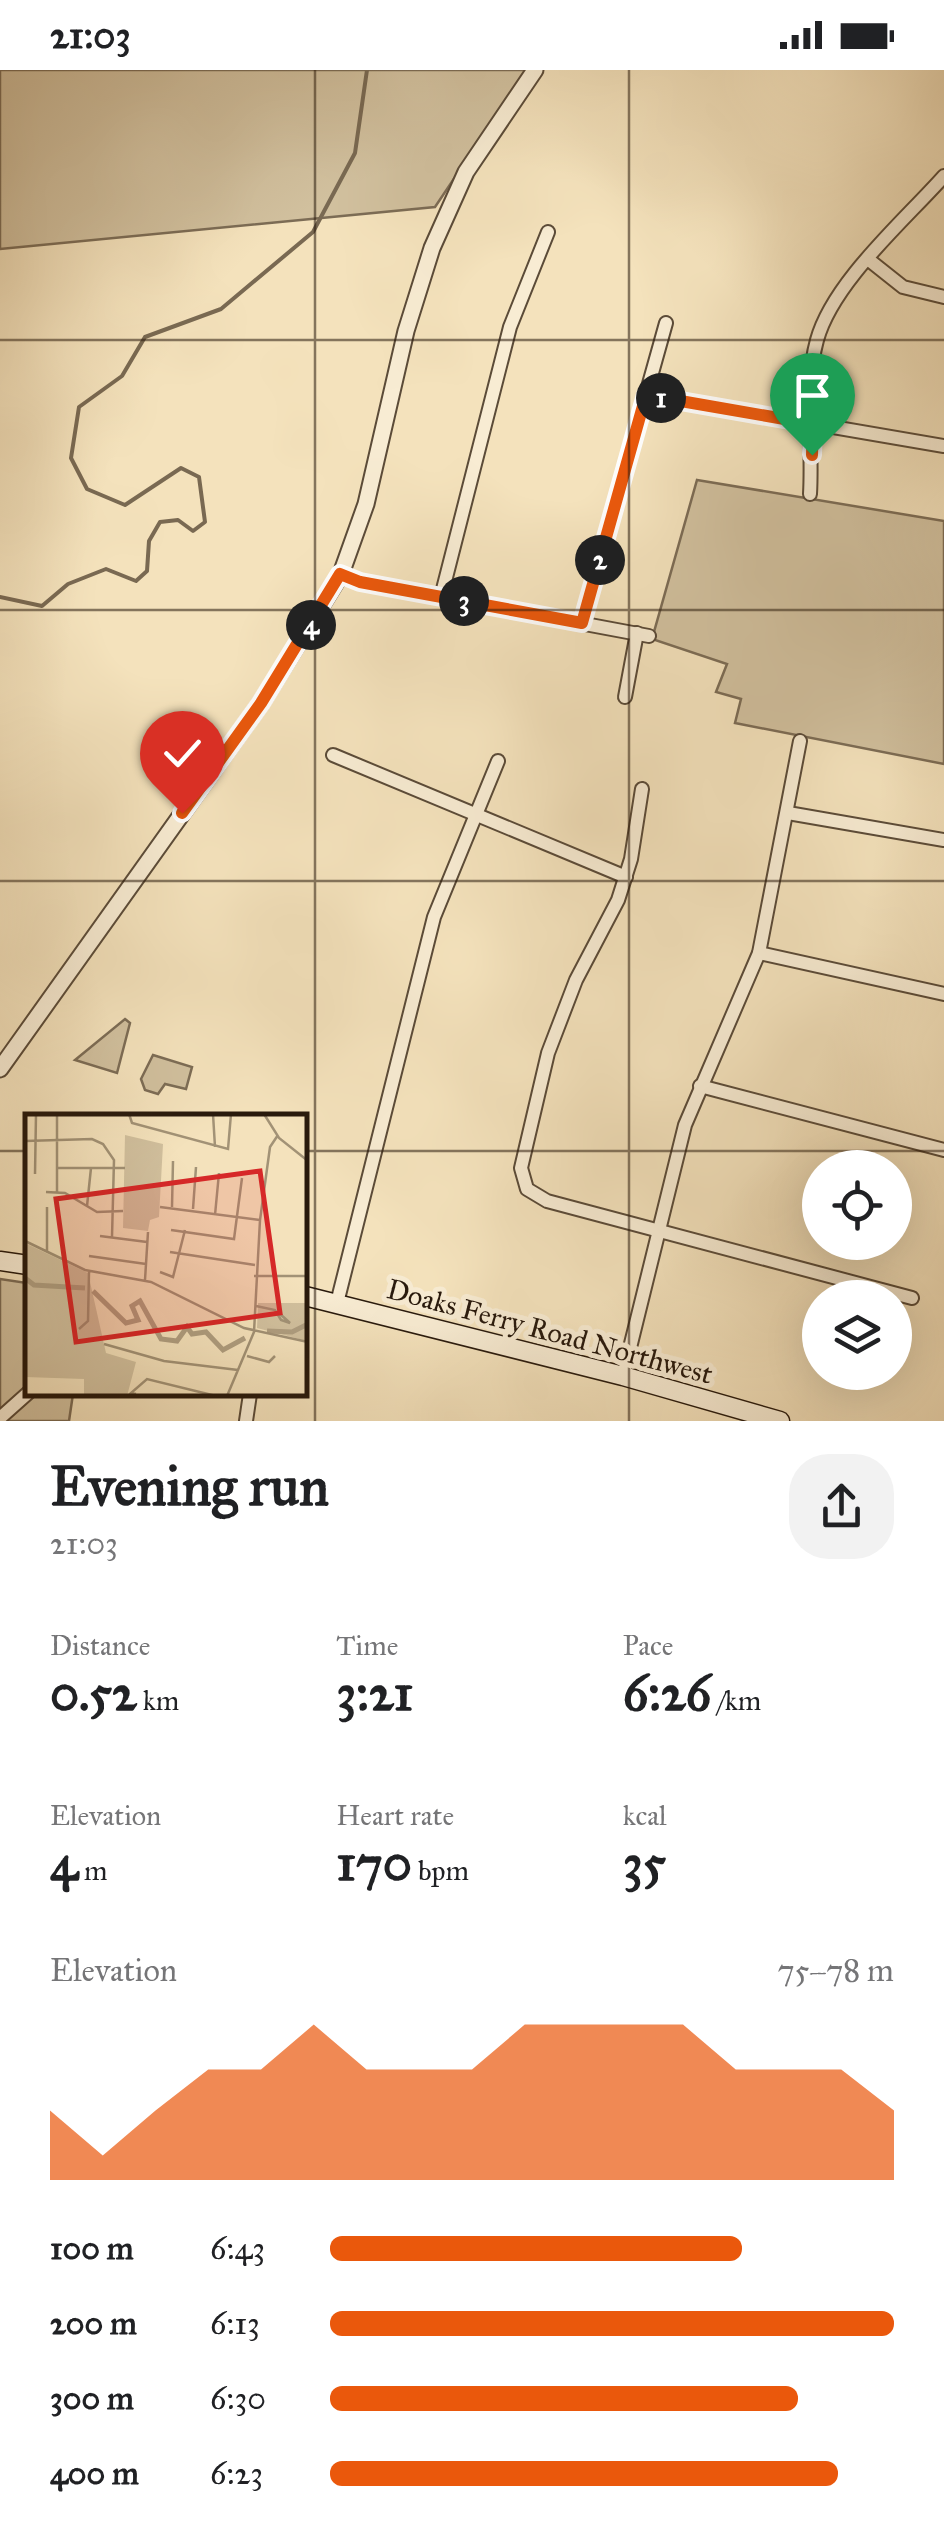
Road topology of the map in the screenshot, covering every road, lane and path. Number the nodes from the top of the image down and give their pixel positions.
1 (534, 70) edge
2 (944, 176) edge
3 (548, 232) dead end
4 (869, 260) junction
5 (944, 297) edge
6 (666, 323) dead end
7 (646, 395) junction
8 (813, 424) junction
9 (944, 446) edge
10 (810, 494) dead end
11 (340, 574) junction
12 (441, 596) junction
13 (582, 623) junction
14 (625, 697) dead end
15 (800, 741) dead end
16 (333, 755) dead end
17 (498, 760) dead end
18 (642, 789) dead end
19 (788, 812) junction
20 (476, 814) junction
21 (944, 840) edge
22 (626, 877) junction
23 (760, 953) junction
24 (944, 994) edge
25 (0, 1068) edge
26 (700, 1086) junction
27 (944, 1150) edge
28 (658, 1229) junction
29 (0, 1261) edge
30 (25, 1265) edge
31 (846, 1280) edge
32 (308, 1297) edge
33 (337, 1303) junction
34 (623, 1376) junction
35 (25, 1395) edge
36 (250, 1396) edge
37 (1, 1415) edge
38 (246, 1421) edge
39 (780, 1421) edge

1 - 11 street
2 - 4 street
3 - 12 street
4 - 5 street
4 - 8 street
6 - 7 street
7 - 8 street
7 - 13 street
8 - 9 street
8 - 10 street
11 - 12 street
11 - 25 street
12 - 13 street
13 - 14 street
15 - 19 street
16 - 20 street
17 - 20 street
18 - 22 street
19 - 21 street
19 - 23 street
20 - 22 street
20 - 33 street
22 - 28 street
23 - 24 street
23 - 26 street
26 - 27 street
26 - 28 street
28 - 31 street
28 - 34 street
29 - 30 main road
32 - 33 main road, Doaks Ferry Road Northwest
33 - 34 main road, Doaks Ferry Road Northwest
34 - 39 main road, Doaks Ferry Road Northwest
35 - 37 street
36 - 38 street

